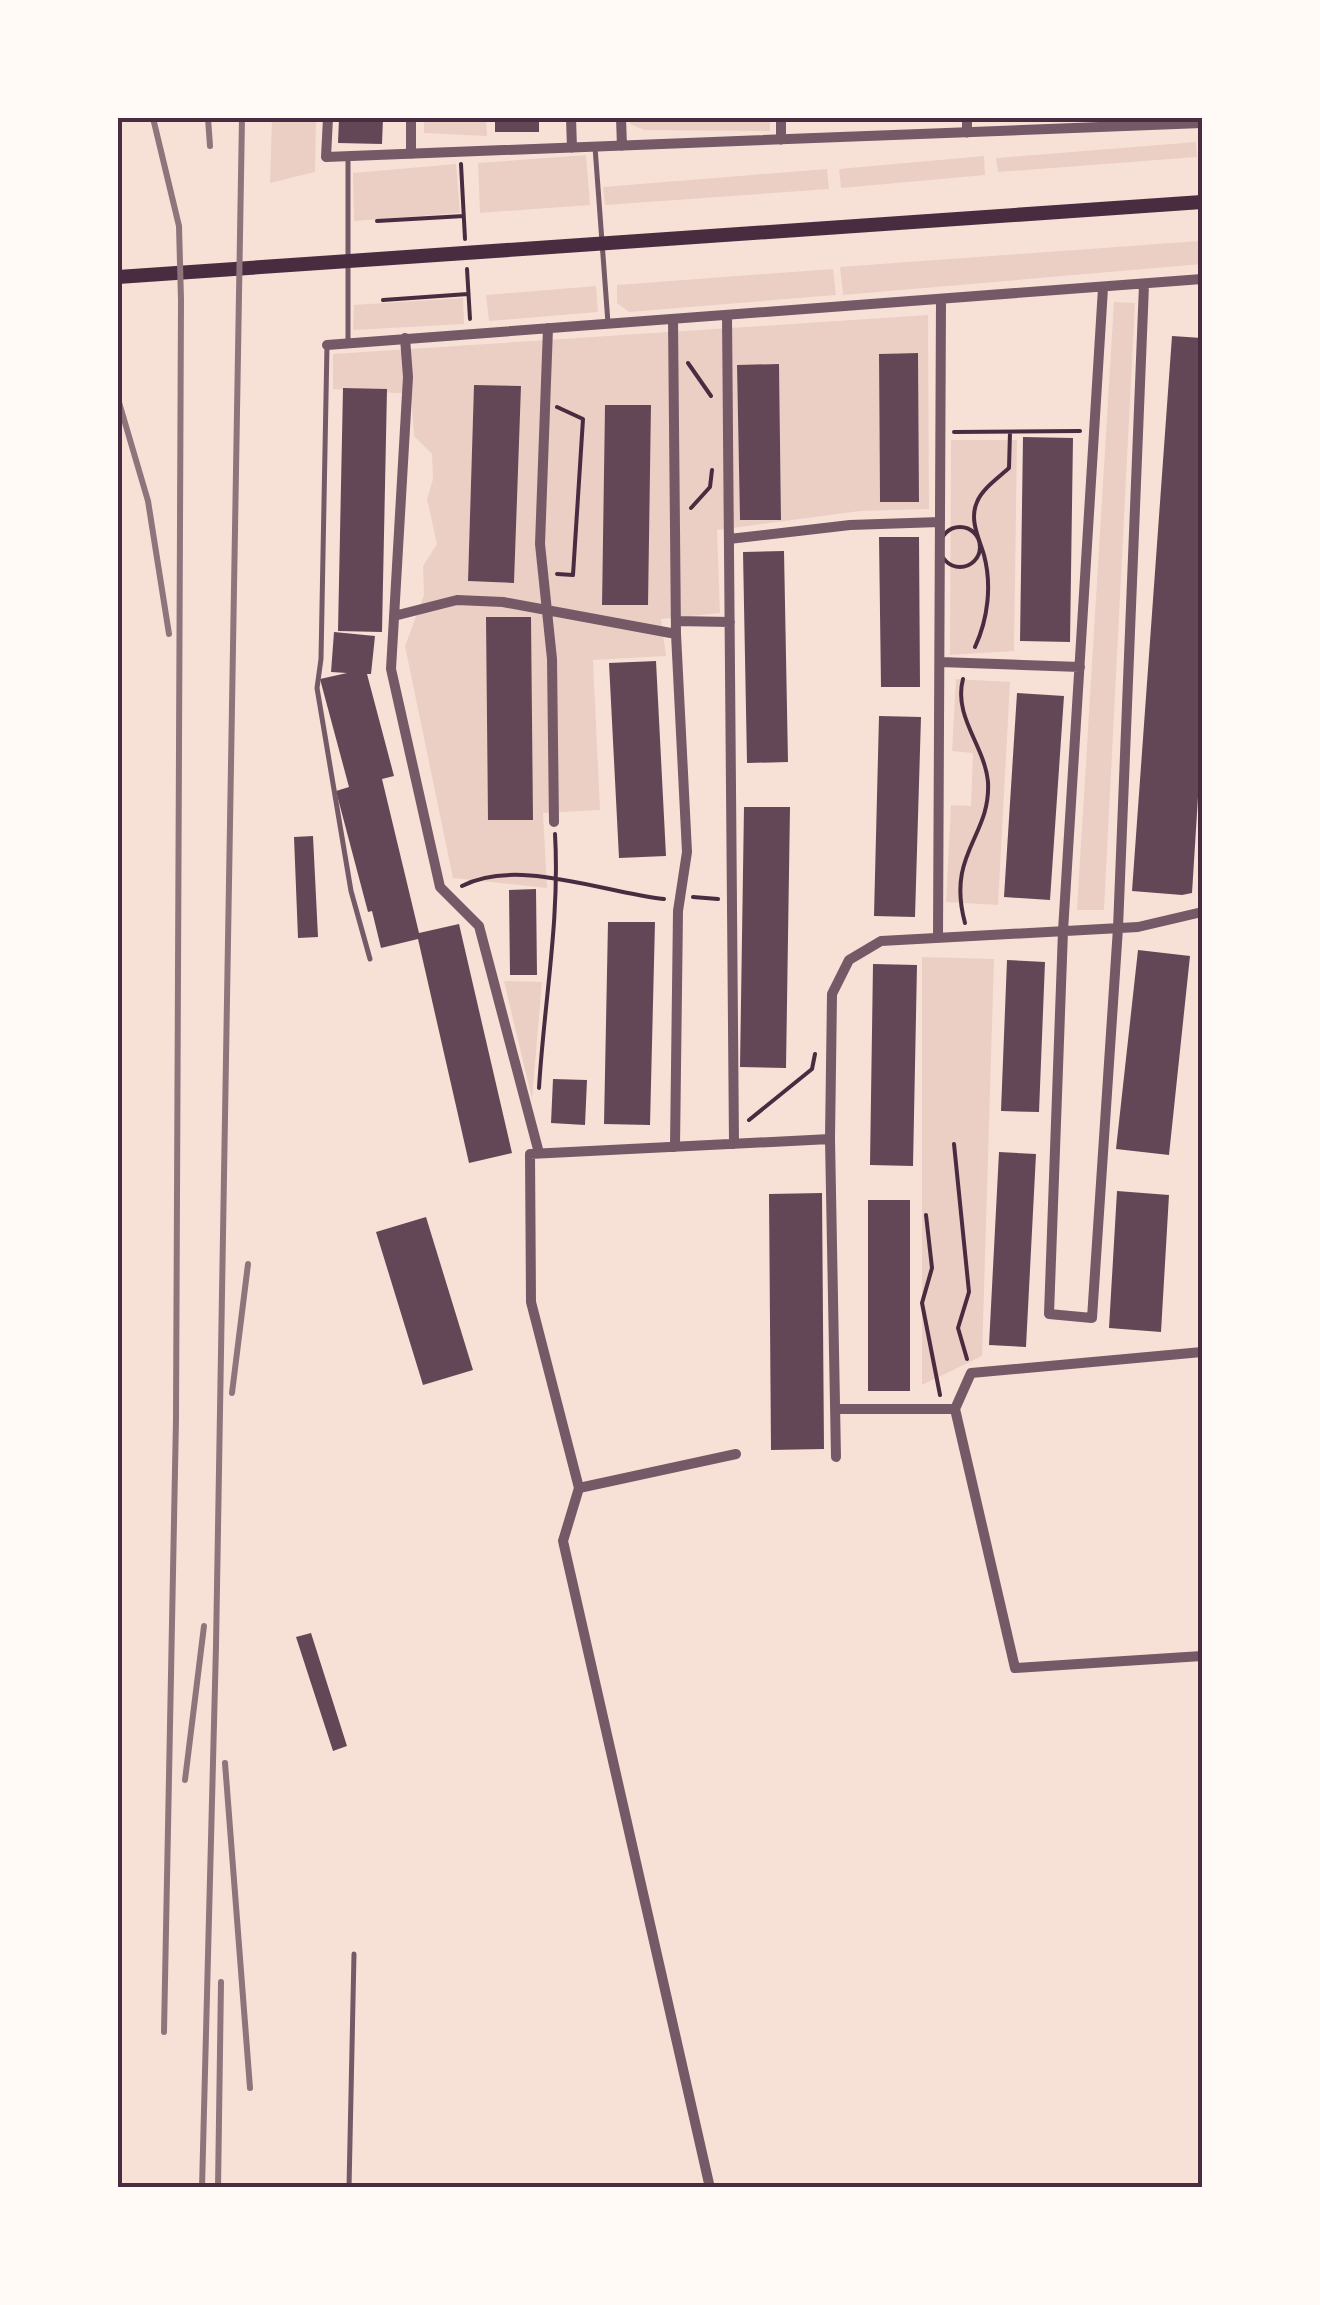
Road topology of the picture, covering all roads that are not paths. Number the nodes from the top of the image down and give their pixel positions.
1 (328, 118) edge
2 (411, 118) edge
3 (572, 118) edge
4 (621, 118) edge
5 (781, 118) edge
6 (966, 118) edge
7 (1202, 124) edge
8 (968, 132) junction
9 (781, 140) junction
10 (622, 146) junction
11 (595, 147) junction
12 (572, 148) junction
13 (411, 154) junction
14 (348, 156) junction
15 (1202, 202) edge
16 (118, 277) edge
17 (1202, 279) edge
18 (1144, 285) junction
19 (1104, 288) junction
20 (941, 300) junction
21 (727, 315) junction
22 (673, 319) junction
23 (608, 324) junction
24 (548, 328) junction
25 (405, 338) junction
26 (348, 344) junction
27 (327, 345) joint
28 (940, 522) junction
29 (729, 539) junction
30 (546, 609) junction
31 (394, 616) junction
32 (730, 622) junction
33 (676, 627) junction
34 (940, 662) junction
35 (1080, 667) junction
36 (554, 822) dead end
37 (1202, 912) edge
38 (1118, 928) junction
39 (1063, 931) junction
40 (938, 938) junction
41 (370, 959) dead end
42 (830, 1139) junction
43 (734, 1144) junction
44 (675, 1147) junction
45 (539, 1153) junction
46 (1202, 1352) edge
47 (949, 1409) junction
48 (835, 1410) junction
49 (736, 1454) dead end
50 (836, 1457) dead end
51 (580, 1488) junction
52 (1202, 1656) edge
53 (354, 1954) dead end
54 (349, 2188) edge
55 (710, 2188) edge

1 - 14 street
2 - 13 street
3 - 12 street
4 - 10 street
5 - 9 street
6 - 8 street
7 - 8 street
8 - 9 street
9 - 10 street
10 - 11 street
11 - 12 street
11 - 23 lane
12 - 13 street
13 - 14 street
14 - 26 lane
15 - 16 main road
17 - 18 street
18 - 19 street
18 - 38 street
19 - 20 street
19 - 35 street
20 - 21 street
20 - 28 street
21 - 22 street
21 - 29 street
22 - 23 street
22 - 33 street
23 - 24 street
24 - 25 street
24 - 30 street
25 - 26 street
25 - 31 street
26 - 27 street
27 - 41 lane
28 - 29 street
28 - 34 street
29 - 32 street
30 - 31 street
30 - 33 street
30 - 36 street
31 - 45 street
32 - 33 street
32 - 43 street
33 - 44 street
34 - 35 street
34 - 40 street
35 - 39 street
37 - 38 street
38 - 39 street
38 - 39 street
39 - 40 street
40 - 42 street
42 - 43 street
42 - 48 street
43 - 44 street
44 - 45 street
45 - 51 street
46 - 47 street
47 - 48 street
47 - 52 street
48 - 50 street
49 - 51 street
51 - 55 street
53 - 54 lane

